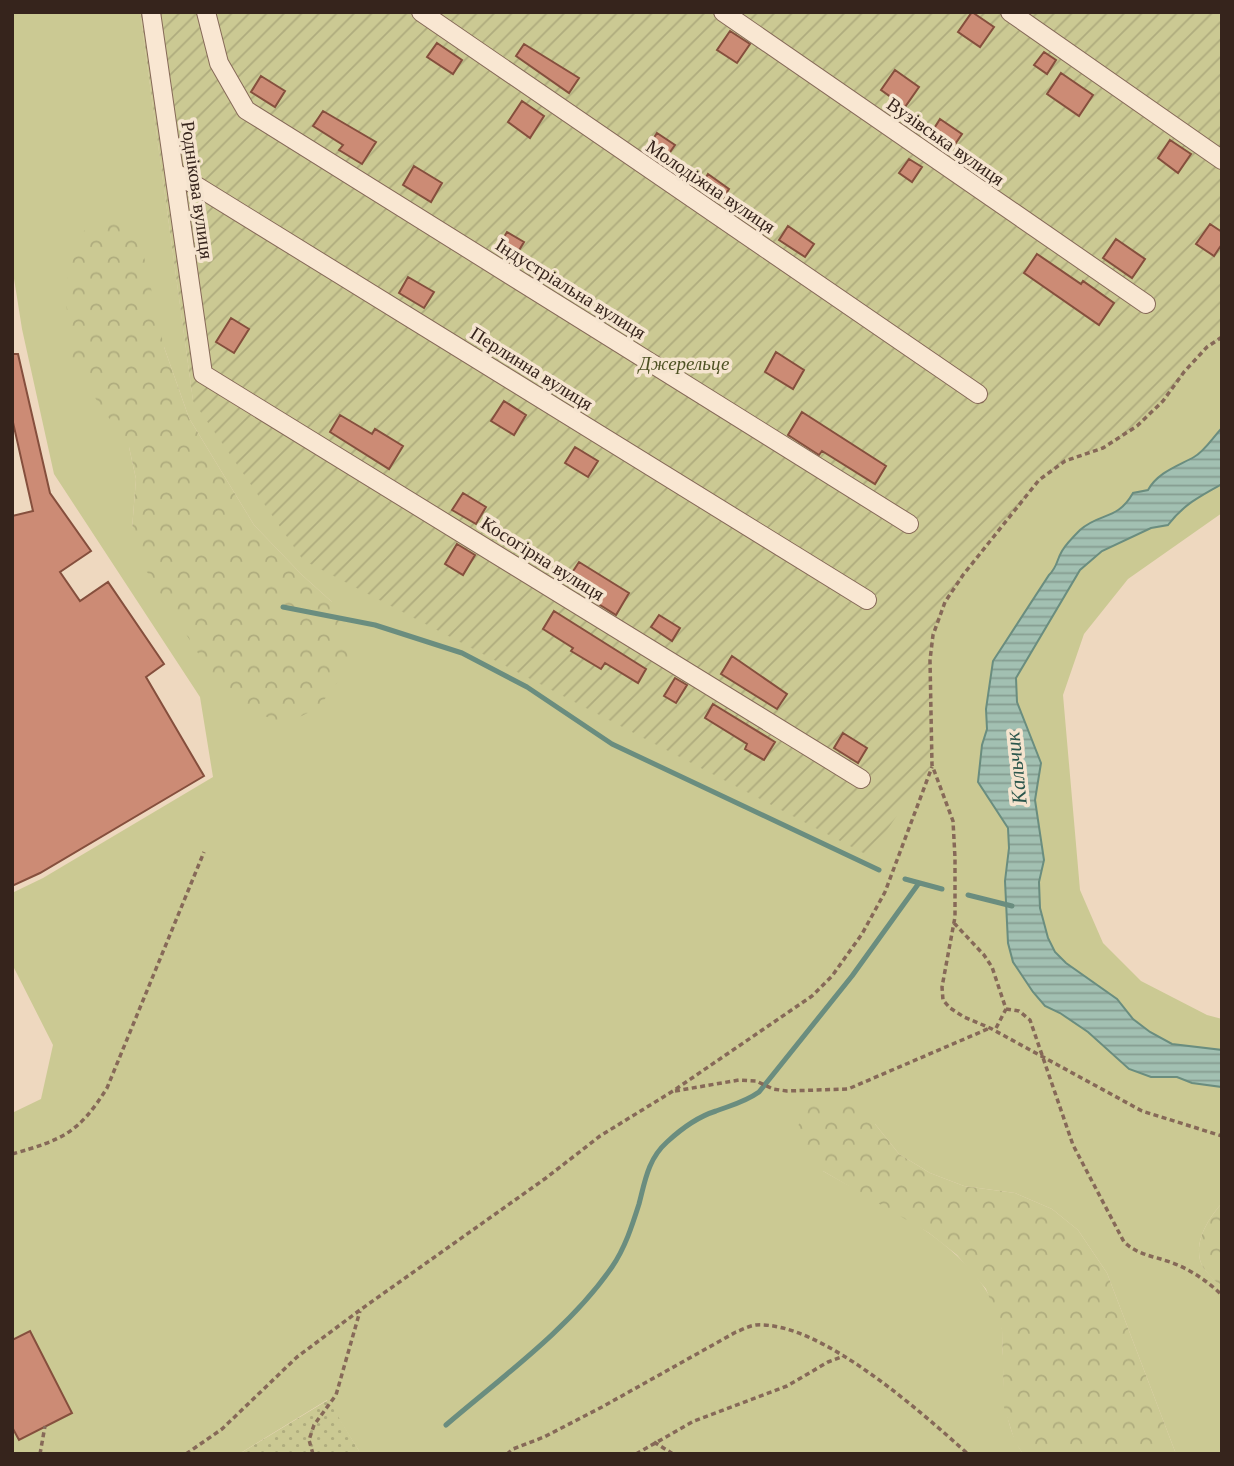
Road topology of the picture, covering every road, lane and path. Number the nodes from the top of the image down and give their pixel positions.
1 (151, 12) edge
2 (206, 12) edge
3 (421, 12) edge
4 (723, 12) edge
5 (1010, 12) edge
6 (1222, 160) edge
7 (174, 172) junction
8 (1146, 304) dead end
9 (1222, 337) edge
10 (203, 374) joint
11 (978, 394) dead end
12 (909, 524) dead end
13 (867, 600) dead end
14 (932, 765) junction
15 (862, 779) dead end
16 (204, 852) dead end
17 (954, 923) junction
18 (1006, 1009) junction
19 (992, 1029) junction
20 (1045, 1058) junction
21 (673, 1091) junction
22 (1222, 1136) edge
23 (12, 1154) edge
24 (1222, 1295) edge
25 (360, 1310) junction
26 (844, 1356) junction
27 (45, 1426) dead end
28 (654, 1442) junction
29 (40, 1454) edge
30 (186, 1454) edge
31 (313, 1454) edge
32 (508, 1454) edge
33 (636, 1454) edge
34 (673, 1454) edge
35 (968, 1454) edge

1 - 7 lane, Роднікова вулиця
2 - 12 lane, Індустріальна вулиця
3 - 11 lane, Молодіжна вулиця
4 - 8 lane, Вузівська вулиця
5 - 6 lane
7 - 10 lane, Роднікова вулиця
7 - 13 lane, Перлинна вулиця
9 - 14 path
10 - 15 lane, Косогірна вулиця
14 - 17 path
14 - 21 path
16 - 23 path
17 - 18 path
17 - 19 path
18 - 19 path
18 - 20 path
19 - 20 path
19 - 21 path
20 - 22 path
20 - 24 path
21 - 25 path
25 - 30 path
25 - 31 path
26 - 28 path
26 - 32 path
26 - 35 path
27 - 29 path
28 - 33 path
28 - 34 path

